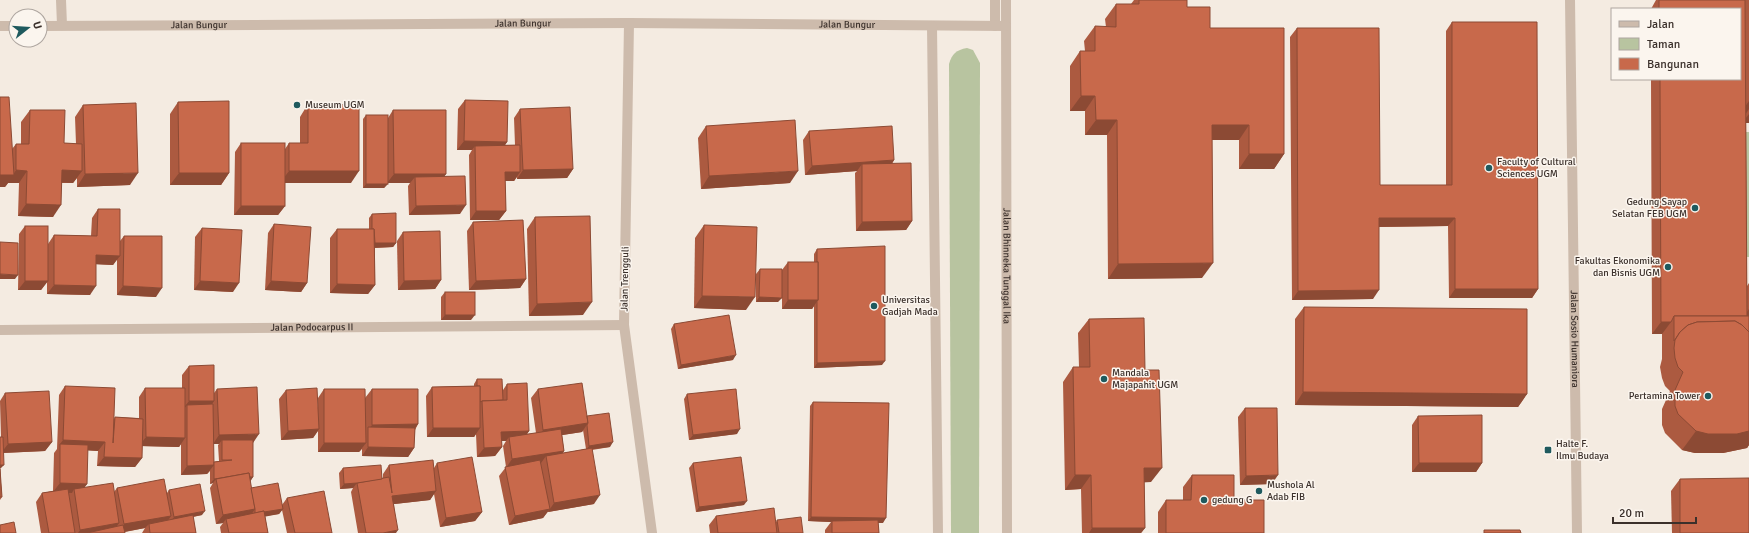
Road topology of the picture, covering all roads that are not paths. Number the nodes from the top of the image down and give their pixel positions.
1 (61, 0) edge
2 (995, 0) edge
3 (1006, 0) edge
4 (1570, 0) edge
5 (629, 23) junction
6 (62, 25) junction
7 (48, 26) edge
8 (932, 26) junction
9 (996, 26) junction
10 (1006, 26) junction
11 (624, 325) junction
12 (0, 330) edge
13 (652, 533) edge
14 (938, 533) edge
15 (1007, 533) edge
16 (1577, 533) edge

1 - 6 street
2 - 9 street
3 - 10 street, Jalan Bhinneka Tunggal Ika
4 - 16 street, Jalan Sosio Humaniora
5 - 6 street, Jalan Bungur
5 - 8 street, Jalan Bungur
5 - 11 street, Jalan Trengguli
6 - 7 street, Jalan Bungur
8 - 9 street, Jalan Bungur
8 - 14 street
9 - 10 street, Jalan Bungur
10 - 15 street, Jalan Bhinneka Tunggal Ika
11 - 12 street, Jalan Podocarpus II
11 - 13 street, Jalan Trengguli

